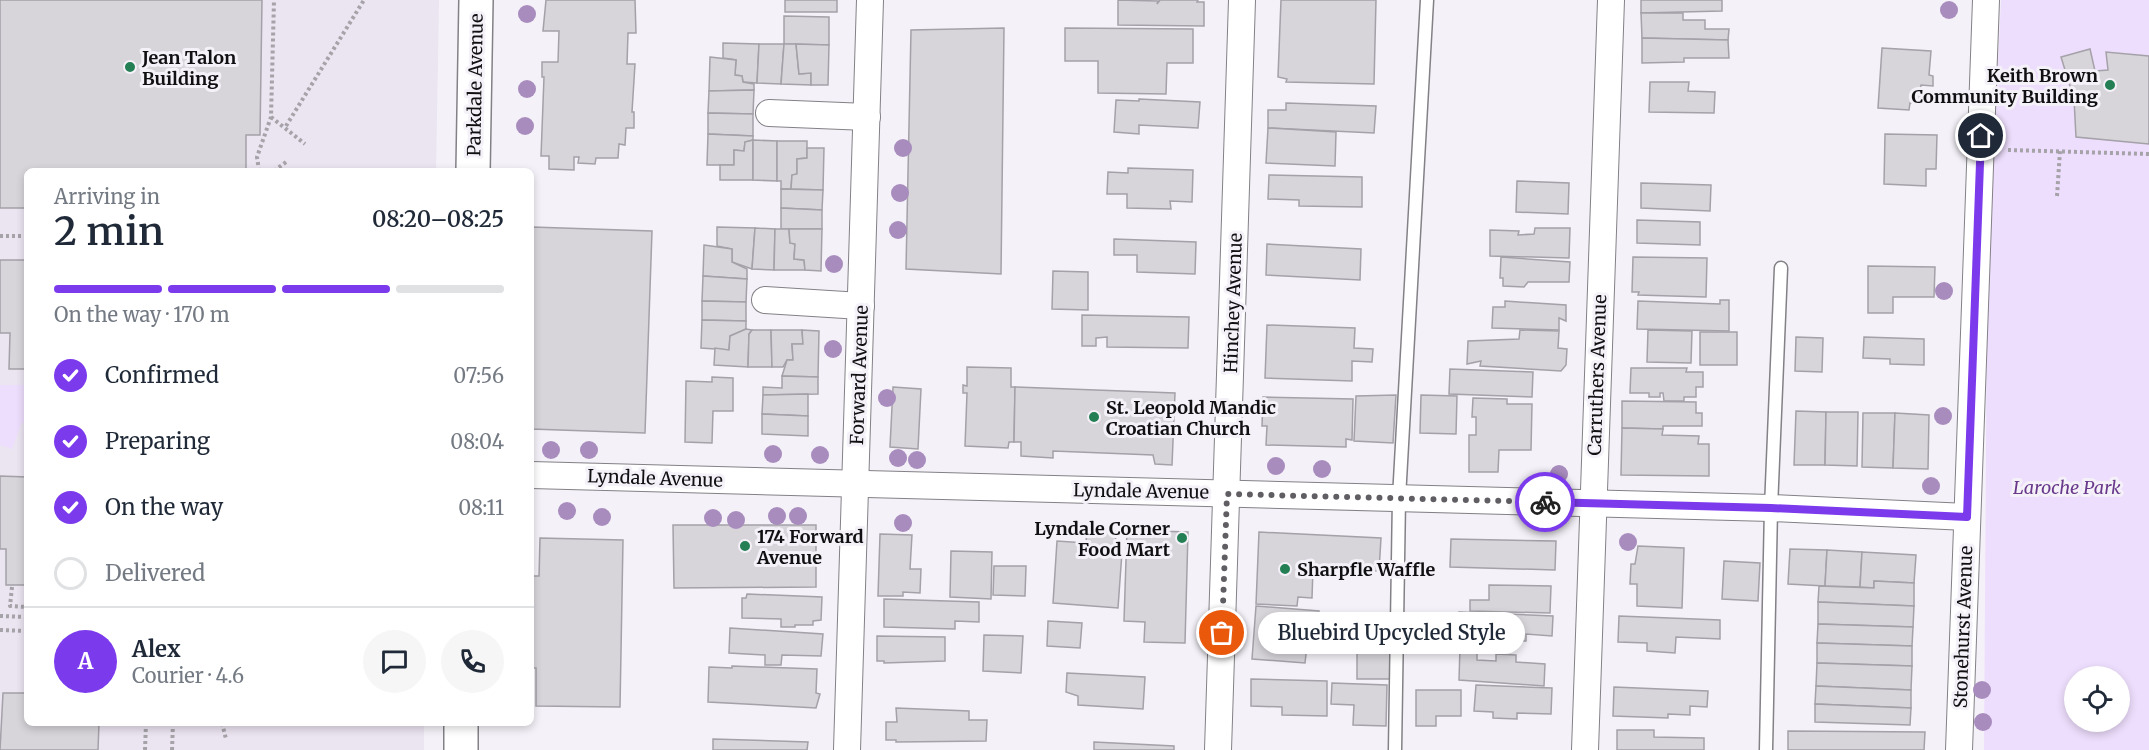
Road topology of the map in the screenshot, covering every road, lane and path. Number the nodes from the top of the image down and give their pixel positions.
1 (274, 0) edge
2 (364, 0) edge
3 (476, 0) edge
4 (870, 0) edge
5 (1242, 0) edge
6 (1427, 0) edge
7 (1611, 0) edge
8 (1986, 0) edge
9 (769, 113) dead end
10 (271, 117) junction
11 (867, 117) junction
12 (286, 126) junction
13 (305, 144) dead end
14 (1980, 150) junction
15 (2060, 152) junction
16 (2149, 154) edge
17 (286, 162) dead end
18 (259, 168) edge
19 (278, 168) edge
20 (473, 168) edge
21 (2057, 196) dead end
22 (0, 236) edge
23 (24, 237) edge
24 (1781, 268) dead end
25 (765, 300) dead end
26 (861, 306) junction
27 (534, 475) edge
28 (856, 484) junction
29 (1227, 494) junction
30 (1399, 498) junction
31 (1592, 503) junction
32 (1771, 508) junction
33 (1967, 517) junction
34 (12, 587) dead end
35 (24, 607) edge
36 (0, 616) edge
37 (24, 617) edge
38 (0, 630) edge
39 (24, 631) edge
40 (146, 726) edge
41 (173, 726) edge
42 (223, 726) edge
43 (461, 726) edge
44 (226, 739) dead end
45 (145, 750) edge
46 (172, 750) edge
47 (461, 750) edge
48 (847, 750) edge
49 (1218, 750) edge
50 (1395, 750) edge
51 (1585, 750) edge
52 (1766, 750) edge
53 (1959, 750) edge

1 - 10 path
2 - 12 path
3 - 20 main road, Parkdale Avenue
4 - 11 street, Forward Avenue
5 - 29 street, Hinchey Avenue
6 - 30 lane
7 - 31 street, Carruthers Avenue
8 - 14 street, Stonehurst Avenue
9 - 11 street
10 - 12 path
10 - 18 path
11 - 26 street, Forward Avenue
12 - 13 path
14 - 15 path
14 - 33 street, Stonehurst Avenue
15 - 16 path
15 - 21 path
17 - 19 path
22 - 23 path
24 - 32 lane
25 - 26 street
26 - 28 street, Forward Avenue
27 - 28 street, Lyndale Avenue
28 - 29 street, Lyndale Avenue
28 - 48 street, Forward Avenue
29 - 30 street, Lyndale Avenue
29 - 49 street, Hinchey Avenue
30 - 31 street, Lyndale Avenue
30 - 50 lane
31 - 32 street, Lyndale Avenue
31 - 51 street, Carruthers Avenue
32 - 33 street, Lyndale Avenue
32 - 52 lane
33 - 53 street, Stonehurst Avenue
34 - 35 path
36 - 37 path
38 - 39 path
40 - 45 path
41 - 46 path
42 - 44 path
43 - 47 main road

